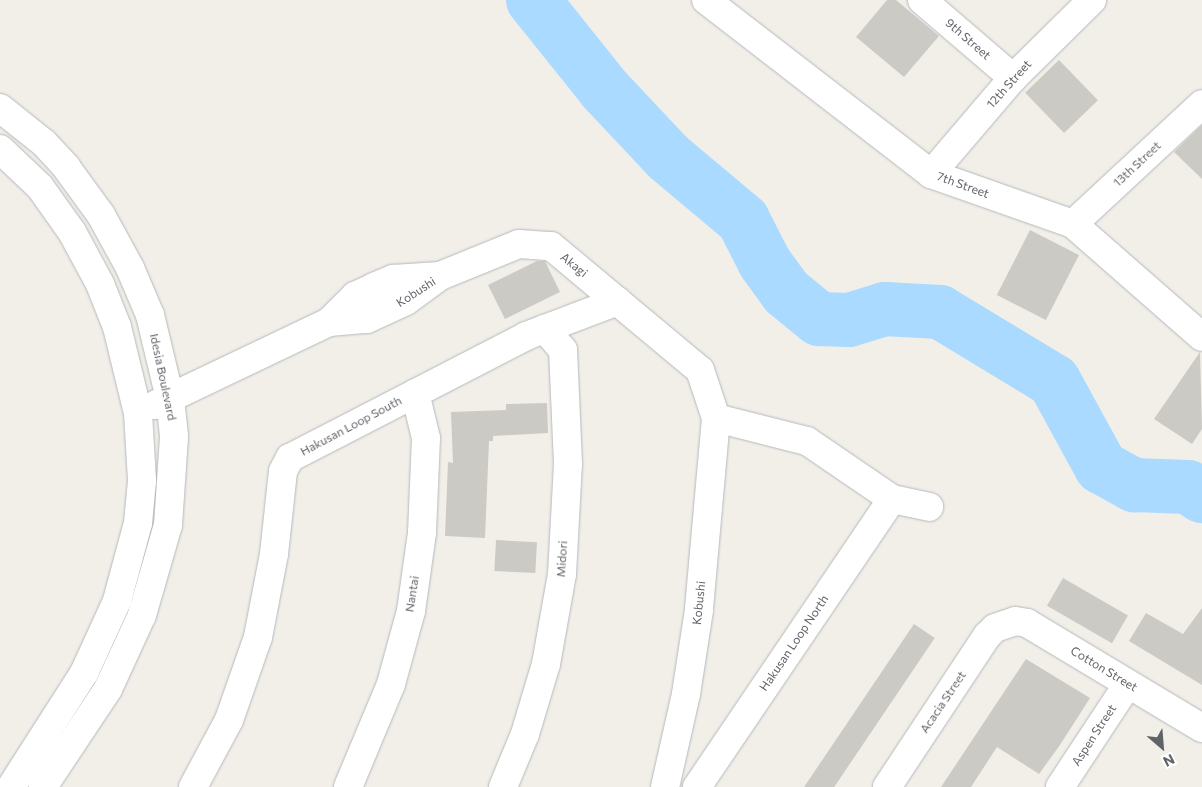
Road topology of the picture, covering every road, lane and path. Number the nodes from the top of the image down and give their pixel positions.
1 (706, 0) edge
2 (922, 0) edge
3 (1092, 0) edge
4 (1013, 78) junction
5 (1202, 104) edge
6 (0, 108) edge
7 (0, 150) edge
8 (931, 174) junction
9 (1073, 224) junction
10 (440, 276) joint
11 (618, 301) junction
12 (544, 329) junction
13 (1202, 337) edge
14 (415, 393) junction
15 (170, 398) junction
16 (138, 413) junction
17 (716, 418) junction
18 (892, 499) junction
19 (929, 507) dead end
20 (1004, 623) joint
21 (1128, 684) junction
22 (1202, 728) edge
23 (11, 787) edge
24 (43, 787) edge
25 (194, 787) edge
26 (348, 787) edge
27 (503, 787) edge
28 (665, 787) edge
29 (697, 787) edge
30 (887, 787) edge
31 (1060, 787) edge

1 - 8 street, 7th Street
2 - 4 street, 9th Street
3 - 4 street, 12th Street
4 - 8 street, 12th Street
5 - 9 street, 13th Street
6 - 15 street, Idesia Boulevard
7 - 16 street
8 - 9 street, 7th Street
9 - 13 street, 7th Street
10 - 11 street, Akagi
10 - 15 street, Kobushi
11 - 12 street, Hakusan Loop South
11 - 17 street, Akagi
12 - 14 street, Hakusan Loop South
12 - 27 street, Midori
14 - 25 street, Hakusan Loop South
14 - 26 street, Nantai
15 - 16 street
15 - 24 street, Idesia Boulevard
16 - 23 street
17 - 18 street
17 - 28 street, Kobushi
18 - 19 street
18 - 29 street, Hakusan Loop North
20 - 21 street, Cotton Street
20 - 30 street, Acacia Street
21 - 22 street, Cotton Street
21 - 31 street, Aspen Street

